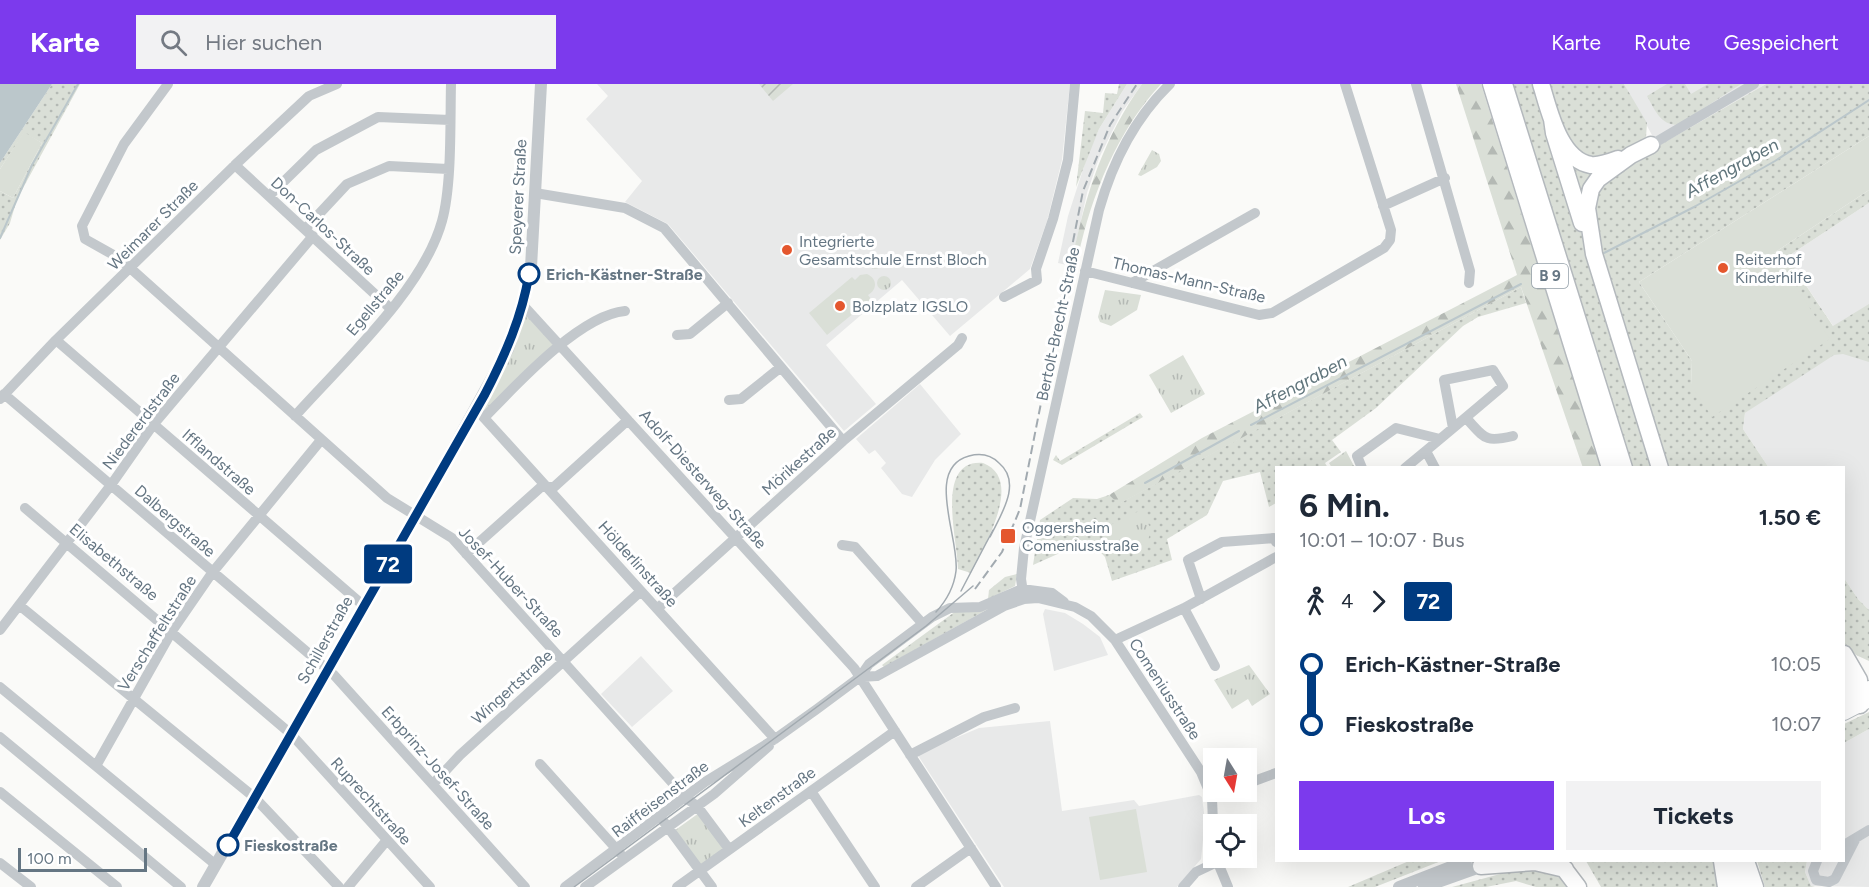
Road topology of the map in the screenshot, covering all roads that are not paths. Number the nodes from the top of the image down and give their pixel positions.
1 (168, 84) edge
2 (337, 84) edge
3 (451, 84) edge
4 (541, 84) edge
5 (1075, 84) edge
6 (1170, 84) edge
7 (1345, 84) edge
8 (1416, 84) edge
9 (1491, 84) edge
10 (1504, 84) edge
11 (1541, 84) edge
12 (1754, 84) edge
13 (1552, 119) junction
14 (450, 120) junction
15 (1651, 145) joint
16 (1631, 155) junction
17 (235, 165) junction
18 (448, 169) junction
19 (1445, 178) junction
20 (535, 193) junction
21 (269, 196) junction
22 (1383, 206) junction
23 (1255, 213) dead end
24 (309, 233) junction
25 (1594, 254) junction
26 (130, 269) junction
27 (1085, 271) junction
28 (1132, 283) junction
29 (1468, 283) dead end
30 (1004, 297) dead end
31 (728, 303) junction
32 (523, 305) junction
33 (391, 309) junction
34 (625, 311) dead end
35 (677, 335) dead end
36 (962, 338) dead end
37 (56, 340) junction
38 (561, 346) junction
39 (218, 347) junction
40 (781, 367) junction
41 (2, 397) edge
42 (729, 400) dead end
43 (480, 413) junction
44 (295, 416) junction
45 (1466, 418) junction
46 (628, 420) junction
47 (153, 424) junction
48 (1453, 428) junction
49 (1513, 436) dead end
50 (1440, 439) junction
51 (321, 440) junction
52 (843, 441) junction
53 (1426, 451) junction
54 (1361, 466) edge
55 (1407, 466) edge
56 (1434, 466) edge
57 (1609, 466) edge
58 (1623, 466) edge
59 (1659, 466) edge
60 (111, 485) junction
61 (549, 487) junction
62 (25, 508) dead end
63 (258, 515) junction
64 (416, 516) junction
65 (736, 538) junction
66 (1275, 540) edge
67 (67, 542) junction
68 (842, 546) dead end
69 (466, 554) junction
70 (1275, 558) edge
71 (212, 573) junction
72 (642, 591) junction
73 (1023, 594) junction
74 (1201, 599) junction
75 (19, 605) junction
76 (364, 606) junction
77 (658, 608) junction
78 (1184, 608) junction
79 (922, 623) junction
80 (0, 630) edge
81 (172, 631) junction
82 (1115, 640) junction
83 (563, 662) junction
84 (1846, 664) edge
85 (1215, 666) dead end
86 (1869, 669) edge
87 (327, 670) junction
88 (860, 677) junction
89 (0, 687) edge
90 (1859, 697) edge
91 (134, 698) junction
92 (1015, 708) dead end
93 (1845, 711) edge
94 (895, 731) junction
95 (291, 734) junction
96 (0, 737) edge
97 (770, 742) junction
98 (910, 754) junction
99 (540, 764) dead end
100 (96, 766) junction
101 (1275, 773) edge
102 (1203, 777) edge
103 (1257, 780) edge
104 (433, 784) junction
105 (811, 791) junction
106 (0, 792) edge
107 (255, 798) junction
108 (686, 798) junction
109 (697, 806) junction
110 (661, 817) junction
111 (668, 827) junction
112 (1869, 830) edge
113 (1856, 838) junction
114 (387, 840) junction
115 (1845, 844) edge
116 (971, 848) junction
117 (729, 849) junction
118 (621, 854) junction
119 (1845, 859) edge
120 (1722, 862) edge
121 (1733, 862) edge
122 (1746, 862) edge
123 (1817, 862) edge
124 (1844, 862) edge
125 (0, 863) edge
126 (1480, 863) edge
127 (1569, 864) edge
128 (216, 865) junction
129 (1203, 868) edge
130 (1220, 868) edge
131 (700, 871) junction
132 (31, 887) edge
133 (117, 887) edge
134 (181, 887) edge
135 (204, 887) edge
136 (339, 887) edge
137 (348, 887) edge
138 (430, 887) edge
139 (525, 887) edge
140 (565, 887) edge
141 (585, 887) edge
142 (677, 887) edge
143 (712, 887) edge
144 (875, 887) edge
145 (916, 887) edge
146 (996, 887) edge
147 (1183, 887) edge
148 (1228, 887) edge
149 (1399, 887) edge
150 (1424, 887) edge
151 (1578, 887) edge
152 (1587, 887) edge
153 (1726, 887) edge
154 (1741, 887) edge
155 (1755, 887) edge

1 - 26 street, Josef-Huber-Straße
2 - 17 street, Weimarer Straße
3 - 14 street, Egellstraße
4 - 20 street, Speyerer Straße
5 - 30 street
6 - 27 street, Bertolt-Brecht-Straße
7 - 22 street, Thomas-Mann-Straße
8 - 19 street
9 - 57 highway, B 9
10 - 58 highway, B 9
11 - 13 highway
12 - 15 street
13 - 16 highway
13 - 25 highway
14 - 18 street, Egellstraße
14 - 21 street
15 - 16 highway
16 - 25 highway
17 - 21 street, Don-Carlos-Straße
17 - 26 street, Weimarer Straße
18 - 24 street, Niedererdstraße
18 - 33 street, Egellstraße
19 - 22 street
19 - 29 street
20 - 31 street
20 - 32 street, Speyerer Straße
21 - 24 street, Don-Carlos-Straße
22 - 28 street, Thomas-Mann-Straße
23 - 28 street
24 - 33 street, Don-Carlos-Straße
24 - 39 street, Niedererdstraße
25 - 59 highway
26 - 37 street, Weimarer Straße
26 - 39 street, Josef-Huber-Straße
27 - 28 street, Thomas-Mann-Straße
27 - 73 street, Bertolt-Brecht-Straße
31 - 35 street
31 - 40 street
32 - 38 street, Adolf-Diesterweg-Straße
32 - 43 street, Speyerer Straße
33 - 44 street, Egellstraße
34 - 38 street
36 - 52 street, Mörikestraße
37 - 41 street, Weimarer Straße
37 - 47 street, Ifflandstraße
38 - 43 street
38 - 46 street, Adolf-Diesterweg-Straße
39 - 44 street, Josef-Huber-Straße
39 - 47 street, Niedererdstraße
40 - 42 street
40 - 52 street
41 - 60 street, Dalbergstraße
43 - 61 street, Hölderlinstraße
43 - 64 street, Schillerstraße
44 - 51 street, Josef-Huber-Straße
45 - 48 street
45 - 48 street
45 - 49 street
46 - 61 street
46 - 65 street, Adolf-Diesterweg-Straße
47 - 60 street, Niedererdstraße
47 - 63 street, Ifflandstraße
48 - 50 street
50 - 53 street
50 - 54 street
51 - 63 street, Verschaffeltstraße
51 - 64 street, Josef-Huber-Straße
52 - 65 street, Mörikestraße
53 - 55 street
53 - 56 street
60 - 67 street, Niedererdstraße
60 - 71 street, Dalbergstraße
61 - 69 street
61 - 72 street, Hölderlinstraße
62 - 67 street, Elisabethstraße
63 - 71 street, Verschaffeltstraße
63 - 76 street, Ifflandstraße
64 - 69 street, Josef-Huber-Straße
64 - 76 street, Schillerstraße
65 - 77 street, Mörikestraße
65 - 88 street, Adolf-Diesterweg-Straße
66 - 74 street
67 - 75 street, Niedererdstraße
67 - 81 street, Elisabethstraße
68 - 79 street
69 - 83 street, Josef-Huber-Straße
70 - 74 street
71 - 81 street, Verschaffeltstraße
71 - 87 street, Dalbergstraße
72 - 77 street, Hölderlinstraße
72 - 83 street, Wingertstraße
73 - 79 street, Raiffeisenstraße
73 - 82 street, Comeniusstraße
73 - 88 street, Comeniusstraße
74 - 78 street
75 - 80 street, Niedererdstraße
75 - 91 street
76 - 87 street, Schillerstraße
77 - 97 street, Hölderlinstraße
78 - 82 street
78 - 85 street
79 - 88 street, Raiffeisenstraße
81 - 91 street, Verschaffeltstraße
81 - 95 street, Elisabethstraße
82 - 102 street, Comeniusstraße
83 - 104 street, Wingertstraße
83 - 108 street, Josef-Huber-Straße
84 - 86 highway
84 - 90 highway
87 - 95 street, Schillerstraße
87 - 104 street, Erbprinz-Josef-Straße
88 - 94 street, Adolf-Diesterweg-Straße
88 - 97 street, Raiffeisenstraße
89 - 100 street
90 - 93 main road
91 - 100 street, Verschaffeltstraße
91 - 107 street
92 - 98 street
94 - 98 street, Adolf-Diesterweg-Straße
94 - 105 street, Keltenstraße
95 - 107 street, Schillerstraße
95 - 114 street, Ruprechtstraße
96 - 134 street
97 - 108 street, Raiffeisenstraße
97 - 109 street, Raiffeisenstraße
98 - 116 street, Adolf-Diesterweg-Straße
99 - 118 street
100 - 128 street
101 - 103 street
104 - 139 street, Erbprinz-Josef-Straße
105 - 117 street, Keltenstraße
105 - 144 street
106 - 133 street
107 - 128 street, Schillerstraße
107 - 136 street
108 - 109 street, Josef-Huber-Straße
108 - 110 street, Raiffeisenstraße
109 - 111 street, Raiffeisenstraße
109 - 117 street, Josef-Huber-Straße
110 - 111 street
110 - 118 street, Raiffeisenstraße
111 - 118 street, Raiffeisenstraße
111 - 131 street
112 - 113 street
113 - 115 street
113 - 119 street
114 - 137 street
114 - 138 street, Ruprechtstraße
116 - 145 street
116 - 146 street, Adolf-Diesterweg-Straße
117 - 131 street, Keltenstraße
118 - 140 street, Raiffeisenstraße
118 - 141 street, Raiffeisenstraße
120 - 153 highway
121 - 154 highway
122 - 155 highway
123 - 124 street
125 - 132 street
126 - 127 highway
126 - 149 street
126 - 150 street
127 - 151 highway
127 - 152 highway
128 - 135 street, Schillerstraße
129 - 147 street
130 - 148 street
131 - 142 street, Keltenstraße
131 - 143 street

